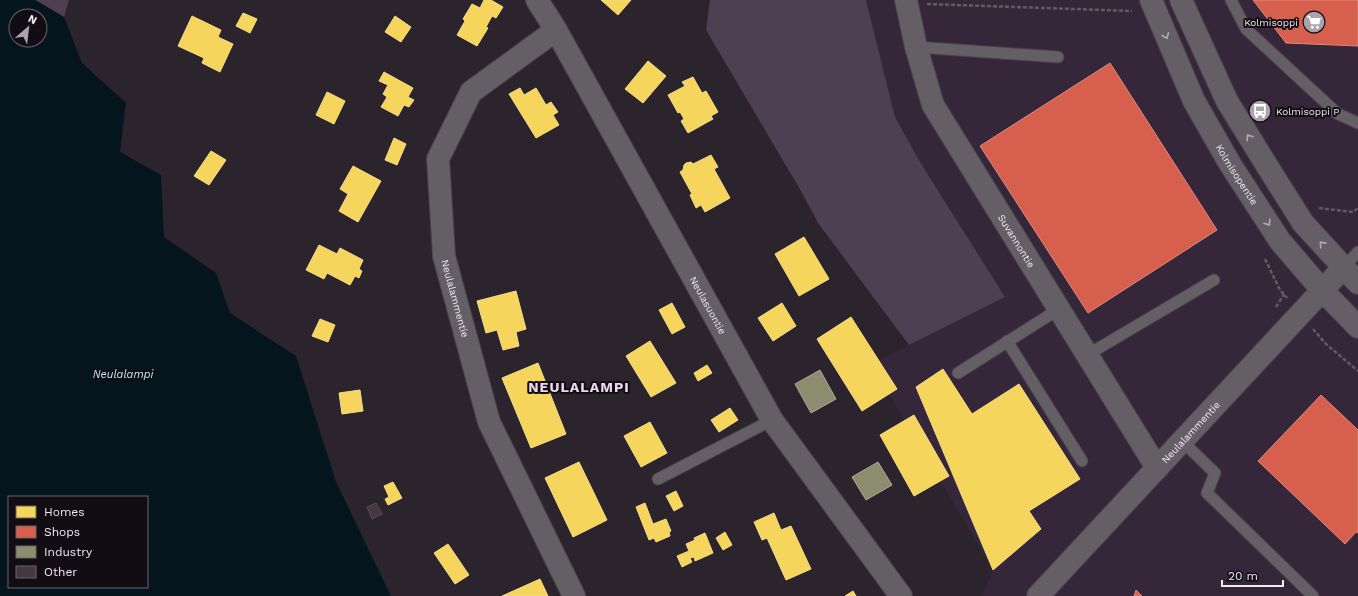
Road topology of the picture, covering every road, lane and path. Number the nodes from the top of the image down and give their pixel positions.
1 (537, 0) edge
2 (1151, 0) edge
3 (1181, 0) edge
4 (1231, 0) edge
5 (906, 2) edge
6 (1133, 12) dead end
7 (556, 30) junction
8 (916, 47) junction
9 (1058, 57) dead end
10 (1358, 123) edge
11 (1358, 252) edge
12 (1351, 276) edge
13 (1214, 280) dead end
14 (1322, 290) junction
15 (1059, 309) junction
16 (1358, 327) edge
17 (1007, 341) junction
18 (1087, 355) junction
19 (958, 373) dead end
20 (772, 420) junction
21 (1182, 441) junction
22 (1082, 460) dead end
23 (1157, 468) junction
24 (658, 480) dead end
25 (574, 596) edge
26 (901, 596) edge
27 (1038, 596) edge
28 (1313, 596) edge

1 - 7 street, Neulasuontie
2 -> 14 street, Kolmisopentie
12 -> 3 street
4 - 10 lane
5 - 6 path
5 - 8 street, Suvannontie
7 - 20 street, Neulasuontie
7 - 25 street, Neulalammentie
8 - 9 lane
8 - 15 street, Suvannontie
11 - 12 lane
12 - 14 street, Neulalammentie
13 - 18 lane
14 - 16 street, Kolmisopentie
14 - 21 street, Neulalammentie
15 - 17 lane
15 - 18 street, Suvannontie
17 - 19 lane
17 - 22 lane
18 - 23 street, Suvannontie
20 - 24 lane
20 - 26 street, Neulasuontie
21 - 23 street, Neulalammentie
21 - 28 lane
23 - 27 street, Neulalammentie

